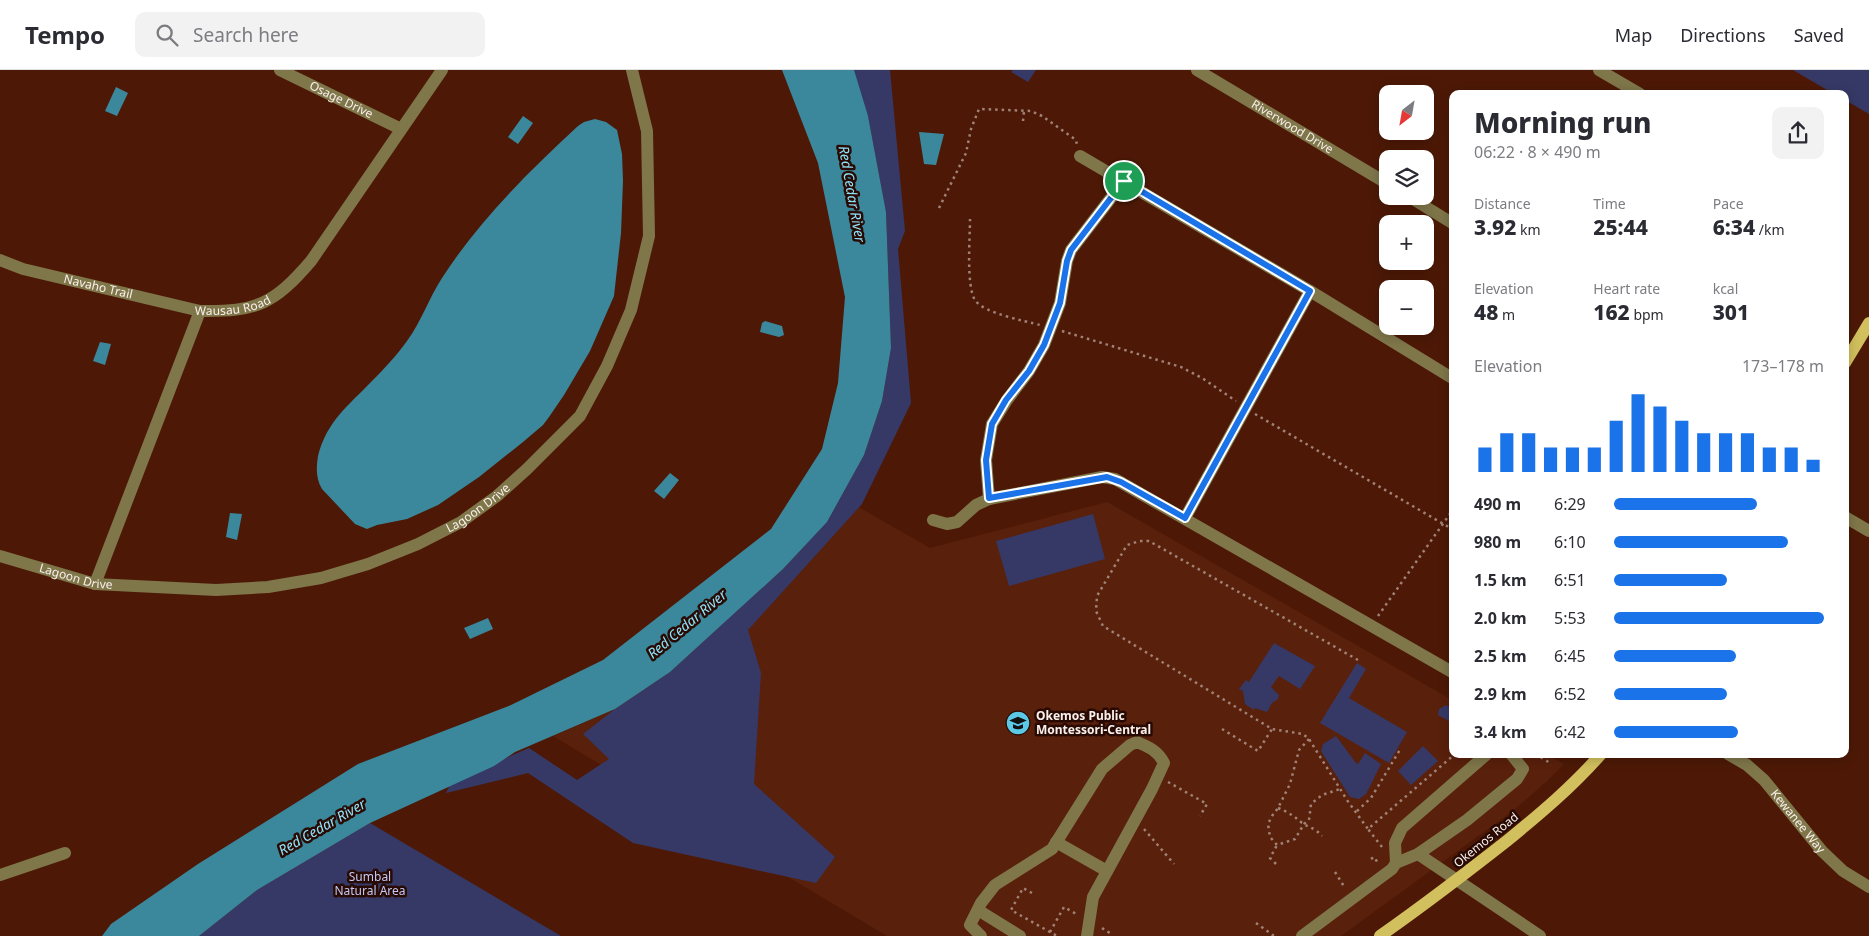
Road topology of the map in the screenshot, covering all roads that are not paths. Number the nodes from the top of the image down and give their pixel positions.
1 (280, 70) edge
2 (442, 70) edge
3 (632, 70) edge
4 (1197, 70) edge
5 (1599, 70) edge
6 (1633, 90) edge
7 (401, 129) junction
8 (1080, 156) road end
9 (1379, 179) edge
10 (1124, 181) junction
11 (1423, 205) edge
12 (1449, 221) edge
13 (0, 260) edge
14 (1310, 291) junction
15 (200, 311) junction
16 (1869, 323) edge
17 (1849, 356) edge
18 (1449, 376) edge
19 (989, 498) junction
20 (1185, 518) junction
21 (1849, 519) edge
22 (933, 520) dead end
23 (1869, 531) edge
24 (0, 556) edge
25 (96, 584) junction
26 (1449, 670) edge
27 (1482, 758) edge
28 (1514, 758) edge
29 (1594, 758) edge
30 (1735, 758) edge
31 (1056, 842) junction
32 (65, 853) dead end
33 (1418, 854) junction
34 (1396, 863) junction
35 (1107, 871) junction
36 (0, 875) edge
37 (1457, 881) junction
38 (1869, 887) edge
39 (978, 910) junction
40 (981, 936) edge
41 (1020, 936) edge
42 (1087, 936) edge
43 (1302, 936) edge
44 (1380, 936) edge
45 (1540, 936) edge

1 - 7 street, Osage Drive
2 - 7 street, Wausau Road
3 - 25 street, Lagoon Drive
4 - 9 street, Riverwood Drive
5 - 6 street
7 - 15 street, Wausau Road
8 - 10 street
10 - 14 street
10 - 19 street
11 - 12 street
13 - 15 street, Navaho Trail
14 - 18 street
14 - 20 street
15 - 25 street, Wausau Road
16 - 17 main road
19 - 20 street
19 - 22 street
20 - 26 street
21 - 23 street
24 - 25 street, Lagoon Drive
27 - 34 street
28 - 33 street
29 - 37 main road, Okemos Road
30 - 38 street, Kewanee Way
31 - 35 street
31 - 35 street
31 - 39 street
32 - 36 street
33 - 34 street
33 - 37 street
34 - 43 street
35 - 42 street
37 - 44 main road, Okemos Road
37 - 45 street
39 - 40 street
39 - 41 street

